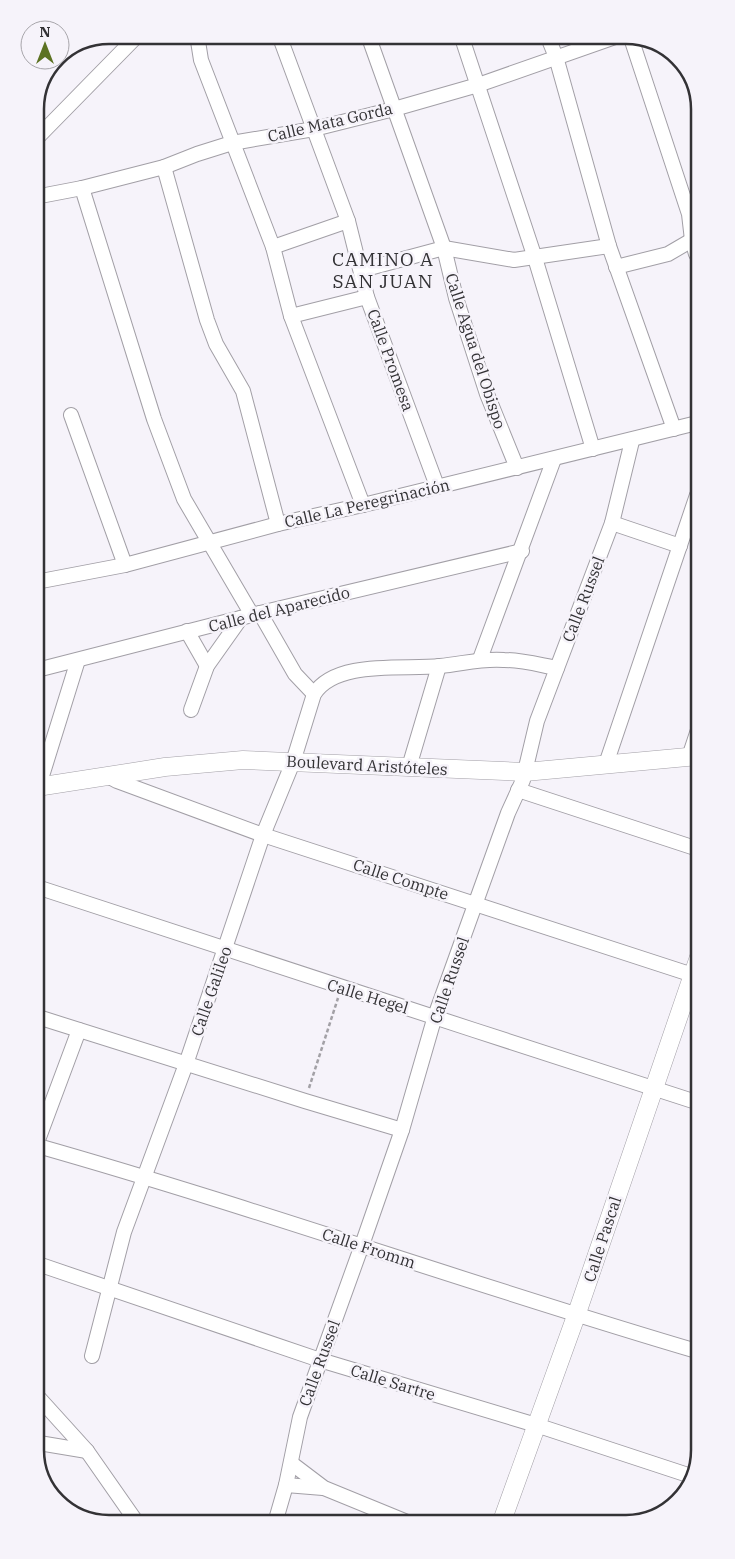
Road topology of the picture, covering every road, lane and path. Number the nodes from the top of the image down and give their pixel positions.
1 (129, 44) edge
2 (198, 44) edge
3 (282, 44) edge
4 (371, 44) edge
5 (464, 44) edge
6 (551, 44) edge
7 (595, 44) edge
8 (633, 44) edge
9 (556, 57) junction
10 (478, 85) junction
11 (394, 109) junction
12 (314, 129) junction
13 (44, 131) edge
14 (232, 143) junction
15 (164, 167) junction
16 (82, 188) junction
17 (44, 195) edge
18 (691, 206) edge
19 (348, 221) junction
20 (691, 241) edge
21 (609, 246) junction
22 (273, 247) junction
23 (444, 248) junction
24 (535, 258) junction
25 (616, 266) junction
26 (362, 270) junction
27 (367, 297) junction
28 (291, 316) junction
29 (71, 415) dead end
30 (691, 425) edge
31 (674, 429) junction
32 (632, 441) junction
33 (593, 450) junction
34 (554, 458) junction
35 (517, 468) junction
36 (437, 486) junction
37 (363, 505) junction
38 (691, 513) edge
39 (612, 523) junction
40 (278, 524) junction
41 (209, 541) junction
42 (680, 546) junction
43 (522, 550) junction
44 (125, 565) junction
45 (44, 578) edge
46 (251, 615) junction
47 (188, 631) junction
48 (480, 659) junction
49 (78, 660) junction
50 (207, 666) junction
51 (439, 666) junction
52 (44, 668) edge
53 (557, 668) junction
54 (314, 694) junction
55 (191, 710) dead end
56 (691, 757) edge
57 (293, 762) junction
58 (606, 764) junction
59 (410, 768) junction
60 (44, 770) edge
61 (525, 772) junction
62 (106, 775) junction
63 (44, 788) edge
64 (518, 790) junction
65 (263, 835) junction
66 (691, 847) edge
67 (44, 889) edge
68 (476, 903) junction
69 (226, 948) junction
70 (691, 974) edge
71 (691, 986) edge
72 (341, 988) junction
73 (435, 1016) junction
74 (44, 1019) edge
75 (79, 1030) junction
76 (186, 1064) junction
77 (652, 1088) junction
78 (691, 1100) edge
79 (305, 1101) junction
80 (44, 1124) edge
81 (402, 1130) junction
82 (44, 1148) edge
83 (145, 1176) junction
84 (362, 1245) junction
85 (44, 1266) edge
86 (110, 1289) junction
87 (576, 1316) junction
88 (691, 1349) edge
89 (92, 1356) dead end
90 (320, 1360) junction
91 (44, 1404) edge
92 (536, 1425) junction
93 (44, 1444) edge
94 (87, 1451) junction
95 (291, 1463) junction
96 (687, 1475) edge
97 (286, 1485) junction
98 (324, 1488) junction
99 (132, 1515) edge
100 (277, 1515) edge
101 (390, 1515) edge
102 (504, 1515) edge

1 - 13 street
2 - 14 street
3 - 12 street, Calle Promesa
4 - 11 street, Calle Agua del Obispo
5 - 10 street
6 - 9 street
7 - 9 street, Calle Mata Gorda
8 - 18 street
9 - 10 street, Calle Mata Gorda
9 - 21 street
10 - 11 street, Calle Mata Gorda
10 - 24 street
11 - 12 street, Calle Mata Gorda
11 - 23 street, Calle Agua del Obispo
12 - 14 street, Calle Mata Gorda
12 - 19 street, Calle Promesa
14 - 15 street, Calle Mata Gorda
14 - 22 street
15 - 16 street, Calle Mata Gorda
15 - 40 street
16 - 17 street, Calle Mata Gorda
16 - 41 street
19 - 22 street
19 - 26 street, Calle Promesa
20 - 25 street
21 - 24 street
21 - 25 street
22 - 28 street
23 - 24 street
23 - 26 street
23 - 35 street, Calle Agua del Obispo
24 - 33 street
25 - 31 street
26 - 27 street, Calle Promesa
27 - 28 street
27 - 36 street, Calle Promesa
28 - 37 street
29 - 44 street
30 - 31 street, Calle La Peregrinación
31 - 32 street, Calle La Peregrinación
32 - 33 street, Calle La Peregrinación
32 - 39 street, Calle Russel
33 - 34 street, Calle La Peregrinación
34 - 35 street, Calle La Peregrinación
34 - 43 street
35 - 36 street, Calle La Peregrinación
36 - 37 street, Calle La Peregrinación
37 - 40 street, Calle La Peregrinación
38 - 42 street
39 - 42 street
39 - 53 street, Calle Russel
40 - 41 street, Calle La Peregrinación
41 - 44 street, Calle La Peregrinación
41 - 46 street
42 - 58 street
43 - 46 street, Calle del Aparecido
43 - 48 street
44 - 45 street, Calle La Peregrinación
46 - 47 street, Calle del Aparecido
46 - 50 street
46 - 54 street
47 - 49 street, Calle del Aparecido
47 - 50 street
48 - 51 street
48 - 53 street
49 - 52 street, Calle del Aparecido
49 - 60 street
50 - 55 street
51 - 54 street
51 - 59 street
53 - 61 street, Calle Russel
54 - 57 street, Calle Galileo
56 - 58 street, Boulevard Aristóteles
57 - 59 street, Boulevard Aristóteles
57 - 62 street, Boulevard Aristóteles
57 - 65 street, Calle Galileo
58 - 61 street, Boulevard Aristóteles
59 - 61 street, Boulevard Aristóteles
61 - 64 street, Calle Russel
62 - 63 street, Boulevard Aristóteles
62 - 65 street, Calle Compte
64 - 66 street
64 - 68 street, Calle Russel
65 - 68 street, Calle Compte
65 - 69 street, Calle Galileo
67 - 69 street, Calle Hegel
68 - 70 street, Calle Compte
68 - 73 street, Calle Russel
69 - 72 street, Calle Hegel
69 - 76 street, Calle Galileo
71 - 77 street, Calle Pascal
72 - 73 street, Calle Hegel
72 - 79 path
73 - 77 street, Calle Hegel
73 - 81 street, Calle Russel
74 - 75 street
75 - 76 street
75 - 80 street
76 - 79 street
76 - 83 street, Calle Galileo
77 - 78 street, Calle Hegel
77 - 87 street, Calle Pascal
79 - 81 street
81 - 84 street, Calle Russel
82 - 83 street, Calle Fromm
83 - 84 street, Calle Fromm
83 - 86 street, Calle Galileo
84 - 87 street, Calle Fromm
84 - 90 street, Calle Russel
85 - 86 street, Calle Sartre
86 - 89 street, Calle Galileo
86 - 90 street, Calle Sartre
87 - 88 street, Calle Fromm
87 - 92 street, Calle Pascal
90 - 92 street, Calle Sartre
90 - 95 street, Calle Russel
91 - 94 street
92 - 96 street, Calle Sartre
92 - 102 street, Calle Pascal
93 - 94 street
94 - 99 street
95 - 97 street, Calle Russel
95 - 98 street
97 - 98 street
97 - 100 street, Calle Russel
98 - 101 street

